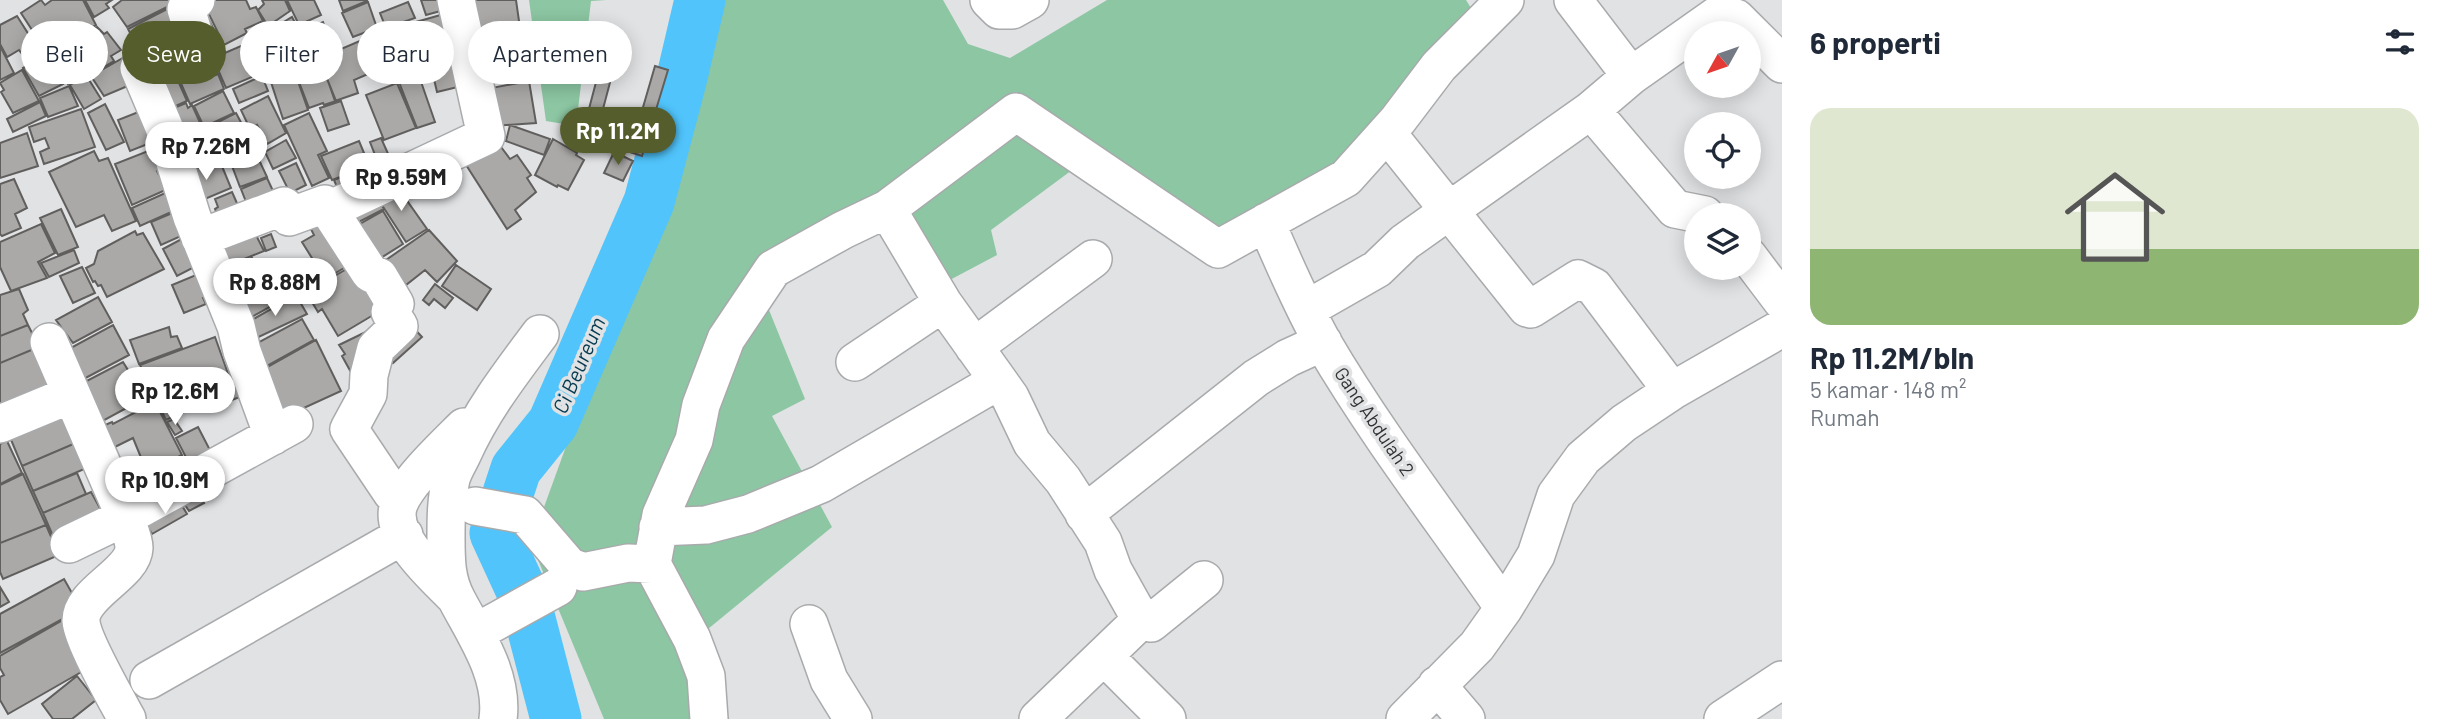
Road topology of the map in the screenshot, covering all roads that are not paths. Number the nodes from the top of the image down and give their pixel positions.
1 (196, 0) edge
2 (456, 0) edge
3 (989, 0) edge
4 (1030, 0) edge
5 (1573, 0) edge
6 (1503, 1) edge
7 (1782, 64) edge
8 (1631, 75) junction
9 (1591, 110) junction
10 (1387, 134) junction
11 (329, 209) junction
12 (887, 209) junction
13 (1449, 210) junction
14 (1684, 211) edge
15 (1266, 222) junction
16 (200, 238) junction
17 (1093, 259) dead end
18 (1761, 273) edge
19 (1782, 301) edge
20 (943, 303) junction
21 (1307, 309) junction
22 (1782, 328) edge
23 (540, 334) dead end
24 (49, 342) dead end
25 (1323, 342) junction
26 (974, 347) junction
27 (855, 362) dead end
28 (998, 381) junction
29 (1672, 391) junction
30 (70, 396) junction
31 (494, 396) junction
32 (0, 424) edge
33 (392, 493) dead end
34 (475, 506) dead end
35 (1084, 514) junction
36 (125, 517) junction
37 (659, 527) junction
38 (404, 535) junction
39 (69, 544) dead end
40 (652, 564) junction
41 (1204, 580) dead end
42 (558, 587) dead end
43 (455, 597) junction
44 (1504, 608) junction
45 (1141, 620) junction
46 (809, 624) dead end
47 (481, 629) junction
48 (1105, 657) junction
49 (1782, 680) edge
50 (149, 681) dead end
51 (1437, 685) junction
52 (127, 719) edge
53 (498, 719) edge
54 (709, 719) edge
55 (853, 719) edge
56 (1038, 719) edge
57 (1167, 719) edge
58 (1405, 719) edge
59 (1466, 719) edge
60 (1723, 719) edge

1 - 16 street
2 - 11 street
3 - 4 street
5 - 8 street
6 - 10 street
7 - 8 street
8 - 9 street
9 - 13 street
9 - 14 street
10 - 13 street
10 - 15 street
11 - 16 street
11 - 33 street
12 - 15 street
12 - 20 street
12 - 37 street
13 - 21 street
13 - 29 street
15 - 21 street, Gang Abdulah 2
16 - 36 street
17 - 26 street
18 - 19 street
20 - 26 street
20 - 27 street
21 - 25 street, Gang Abdulah 2
22 - 29 street
23 - 31 street
24 - 30 street
25 - 35 street
25 - 44 street, Gang Abdulah 2
26 - 28 street
28 - 35 street
28 - 37 street
29 - 44 street
30 - 32 street
30 - 36 street
31 - 38 street
31 - 43 street
34 - 40 street
35 - 45 street
36 - 39 street
36 - 52 street
37 - 40 street
38 - 43 street
38 - 50 street
40 - 54 street
41 - 45 street
42 - 47 street
43 - 47 street
44 - 51 street
45 - 48 street
46 - 55 street
47 - 53 street
48 - 56 street
48 - 57 street
49 - 60 street
51 - 58 street
51 - 59 street

